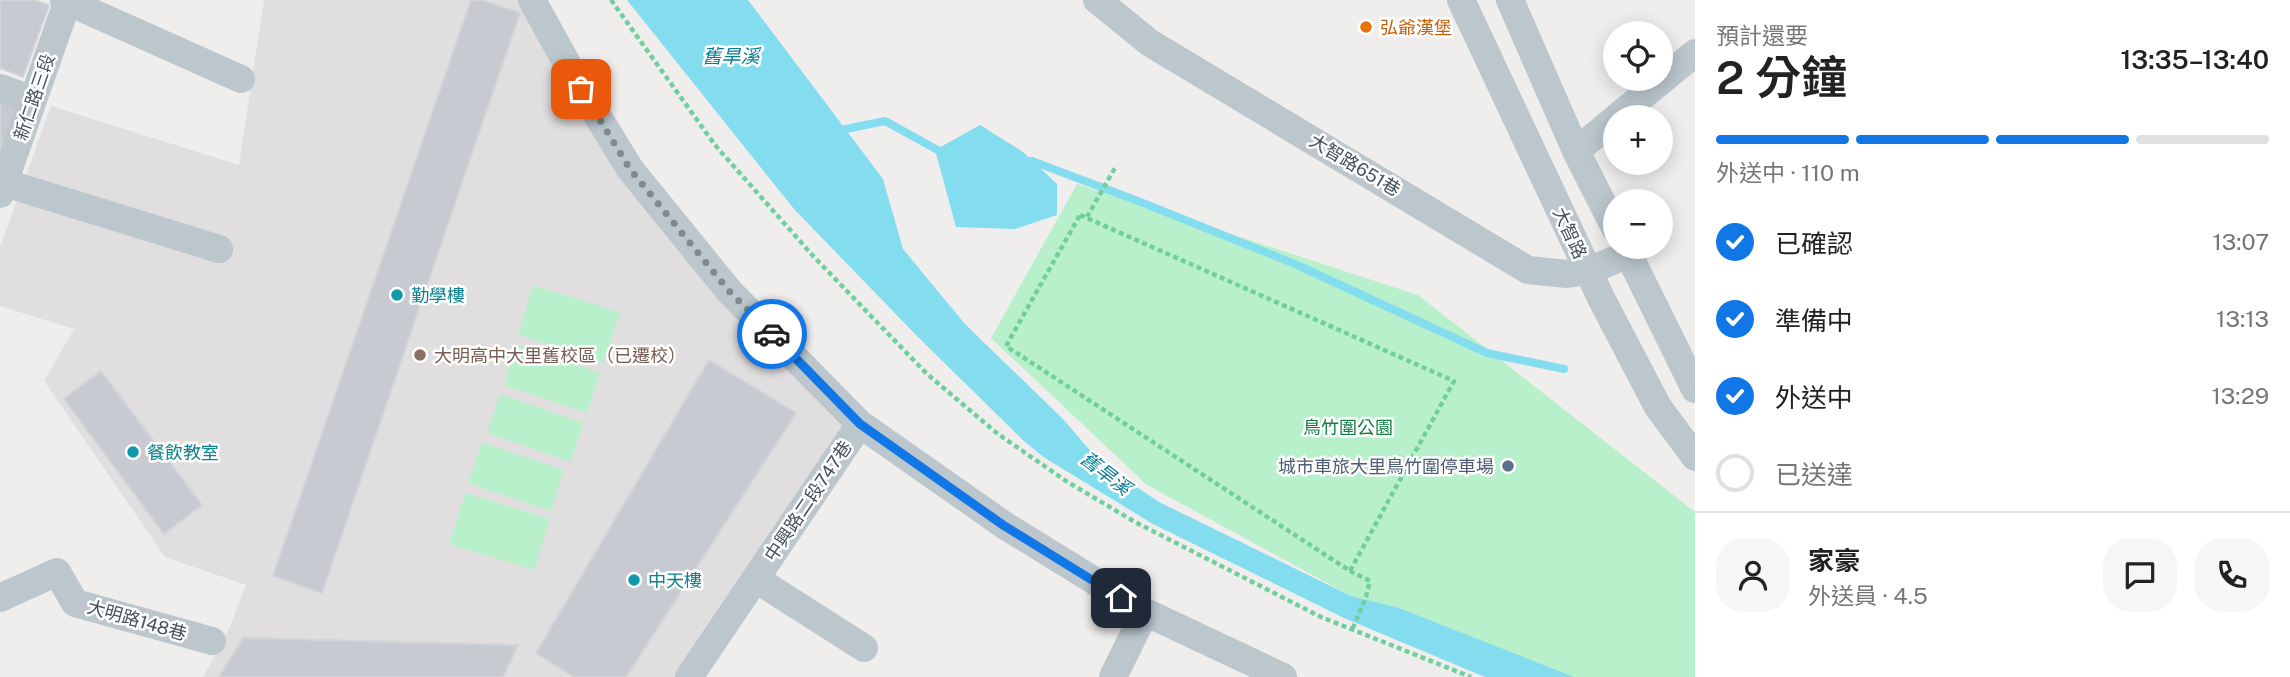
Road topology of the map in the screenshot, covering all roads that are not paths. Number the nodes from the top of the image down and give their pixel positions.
1 (67, 0) edge
2 (532, 0) edge
3 (1097, 0) edge
4 (1461, 0) edge
5 (1510, 0) edge
6 (1695, 53) edge
7 (241, 79) dead end
8 (0, 88) edge
9 (33, 100) junction
10 (1632, 105) edge
11 (1603, 129) edge
12 (1576, 151) junction
13 (2, 188) edge
14 (1603, 204) edge
15 (219, 248) dead end
16 (1610, 259) edge
17 (1631, 259) edge
18 (1588, 271) junction
19 (1695, 389) edge
20 (860, 424) junction
21 (1695, 457) edge
22 (756, 579) junction
23 (0, 598) edge
24 (1145, 612) junction
25 (212, 641) dead end
26 (864, 648) dead end
27 (689, 677) edge
28 (1113, 677) edge
29 (1283, 677) edge

1 - 7 street
1 - 9 street, 新仁路三段
2 - 20 street, 中興路二段747巷
3 - 18 street, 大智路651巷
4 - 18 street, 大智路
5 - 12 street
6 - 10 street
8 - 9 street
9 - 13 street, 新仁路三段
11 - 12 street
12 - 14 street
13 - 15 street
16 - 18 street, 大智路651巷
17 - 19 street
18 - 21 street, 大智路
20 - 22 street, 中興路二段747巷
20 - 24 street, 中興路二段747巷
22 - 26 street, 中興路二段747巷
22 - 27 street, 中興路二段747巷
23 - 25 street, 大明路148巷
24 - 28 street
24 - 29 street, 中興路二段747巷

